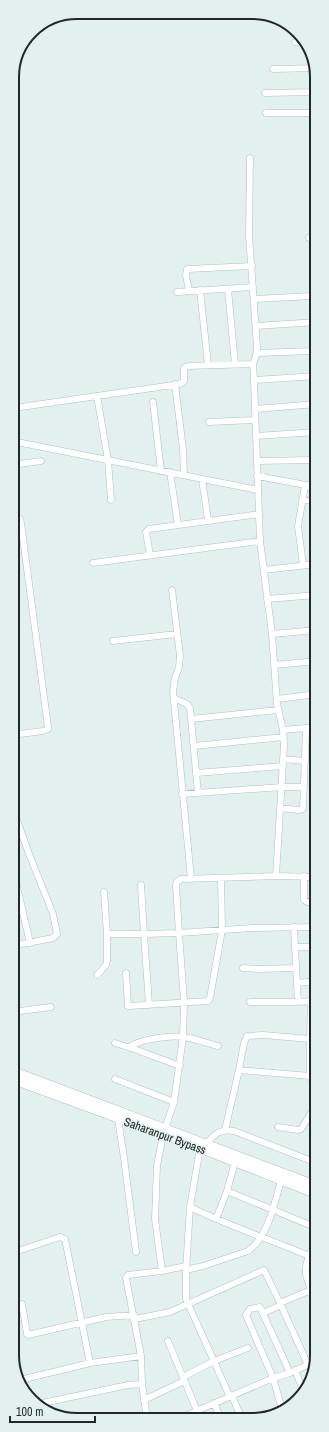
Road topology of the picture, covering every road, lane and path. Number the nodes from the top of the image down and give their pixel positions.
1 (310, 68) edge
2 (273, 69) dead end
3 (310, 92) edge
4 (265, 93) dead end
5 (266, 113) dead end
6 (310, 113) edge
7 (250, 158) dead end
8 (252, 266) junction
9 (253, 287) junction
10 (228, 289) junction
11 (200, 290) junction
12 (189, 291) junction
13 (177, 292) dead end
14 (310, 296) edge
15 (254, 299) junction
16 (310, 322) edge
17 (256, 326) junction
18 (310, 351) edge
19 (257, 353) junction
20 (235, 364) junction
21 (253, 364) junction
22 (208, 365) junction
23 (310, 376) edge
24 (254, 380) junction
25 (175, 384) junction
26 (97, 396) junction
27 (153, 402) dead end
28 (310, 405) edge
29 (19, 406) edge
30 (255, 409) junction
31 (255, 420) junction
32 (209, 422) dead end
33 (310, 432) edge
34 (256, 436) junction
35 (19, 442) edge
36 (108, 460) junction
37 (257, 460) junction
38 (310, 460) edge
39 (41, 461) dead end
40 (19, 464) edge
41 (161, 471) junction
42 (170, 472) junction
43 (184, 475) junction
44 (257, 476) junction
45 (202, 479) junction
46 (304, 486) junction
47 (310, 486) edge
48 (258, 490) junction
49 (111, 500) dead end
50 (302, 500) junction
51 (310, 501) edge
52 (259, 514) junction
53 (19, 518) edge
54 (208, 520) junction
55 (178, 525) junction
56 (260, 541) junction
57 (150, 555) junction
58 (93, 563) dead end
59 (310, 564) edge
60 (303, 565) junction
61 (264, 570) junction
62 (172, 590) dead end
63 (310, 596) edge
64 (268, 600) junction
65 (310, 631) edge
66 (177, 634) junction
67 (272, 634) junction
68 (113, 641) dead end
69 (310, 662) edge
70 (274, 665) junction
71 (310, 695) edge
72 (174, 698) junction
73 (277, 699) junction
74 (278, 710) junction
75 (191, 719) junction
76 (306, 728) junction
77 (310, 728) edge
78 (19, 734) edge
79 (283, 734) junction
80 (194, 746) junction
81 (284, 759) junction
82 (305, 761) junction
83 (283, 766) junction
84 (196, 772) junction
85 (282, 787) junction
86 (304, 787) junction
87 (198, 793) junction
88 (182, 794) junction
89 (280, 808) junction
90 (19, 826) edge
91 (276, 876) junction
92 (304, 876) junction
93 (310, 876) edge
94 (221, 878) junction
95 (191, 879) junction
96 (141, 885) dead end
97 (104, 892) dead end
98 (19, 895) edge
99 (310, 901) edge
100 (294, 927) junction
101 (310, 927) edge
102 (222, 930) junction
103 (179, 933) junction
104 (107, 934) junction
105 (144, 934) junction
106 (30, 943) junction
107 (19, 945) edge
108 (295, 947) junction
109 (310, 947) edge
110 (243, 968) dead end
111 (296, 968) junction
112 (126, 974) dead end
113 (97, 975) dead end
114 (310, 982) edge
115 (297, 983) junction
116 (310, 1001) edge
117 (184, 1002) junction
118 (250, 1002) dead end
119 (298, 1002) junction
120 (149, 1005) junction
121 (51, 1007) dead end
122 (19, 1011) edge
123 (183, 1037) junction
124 (310, 1039) joint
125 (115, 1043) dead end
126 (218, 1046) dead end
127 (129, 1047) junction
128 (180, 1066) junction
129 (239, 1070) junction
130 (19, 1074) edge
131 (310, 1076) joint
132 (115, 1079) dead end
133 (19, 1082) edge
134 (174, 1102) junction
135 (310, 1116) edge
136 (118, 1119) junction
137 (278, 1127) dead end
138 (224, 1130) junction
139 (164, 1132) junction
140 (203, 1146) junction
141 (310, 1160) edge
142 (235, 1162) junction
143 (281, 1180) junction
144 (310, 1184) edge
145 (227, 1191) junction
146 (310, 1191) edge
147 (190, 1207) junction
148 (273, 1211) junction
149 (216, 1219) junction
150 (310, 1225) edge
151 (261, 1237) junction
152 (19, 1250) edge
153 (136, 1252) dead end
154 (309, 1256) joint
155 (186, 1268) junction
156 (162, 1271) junction
157 (310, 1287) edge
158 (310, 1290) edge
159 (22, 1304) dead end
160 (280, 1304) junction
161 (188, 1305) junction
162 (263, 1313) junction
163 (134, 1317) junction
164 (82, 1324) junction
165 (168, 1341) dead end
166 (248, 1348) dead end
167 (141, 1356) junction
168 (214, 1361) junction
169 (90, 1363) junction
170 (308, 1365) joint
171 (293, 1372) junction
172 (273, 1378) junction
173 (24, 1379) edge
174 (183, 1379) junction
175 (142, 1384) junction
176 (301, 1386) edge
177 (231, 1397) junction
178 (144, 1400) junction
179 (44, 1403) edge
180 (214, 1403) junction
181 (281, 1405) edge
182 (197, 1411) junction
183 (146, 1413) edge
184 (193, 1413) edge
185 (218, 1413) edge
186 (239, 1413) edge

1 - 2 street
3 - 4 street
5 - 6 street
7 - 8 street
8 - 9 street
8 - 12 street
9 - 10 street
9 - 15 street
10 - 11 street
10 - 20 street
11 - 12 street
11 - 22 street
12 - 13 street
14 - 15 street
15 - 17 street
16 - 17 street
17 - 19 street
18 - 19 street
19 - 21 street
20 - 21 street
20 - 22 street
21 - 24 street
22 - 25 street
23 - 24 street
24 - 30 street
25 - 26 street
25 - 43 street
26 - 29 street
26 - 36 street
27 - 41 street
28 - 30 street
30 - 31 street
31 - 32 street
31 - 34 street
33 - 34 street
34 - 37 street
35 - 36 street
36 - 41 street
36 - 49 street
37 - 38 street
37 - 44 street
39 - 40 street
41 - 42 street
42 - 43 street
42 - 55 street
43 - 45 street
44 - 46 street
44 - 48 street
45 - 48 street
45 - 54 street
46 - 47 street
46 - 50 street
48 - 52 street
50 - 51 street
50 - 60 street
52 - 54 street
52 - 56 street
53 - 78 street
54 - 55 street
55 - 57 street
56 - 57 street
56 - 61 street
57 - 58 street
59 - 60 street
60 - 61 street
61 - 64 street
62 - 66 street
63 - 64 street
64 - 67 street
65 - 67 street
66 - 68 street
66 - 72 street
67 - 70 street
69 - 70 street
70 - 73 street
71 - 73 street
72 - 75 street
72 - 88 street
73 - 74 street
74 - 75 street
74 - 79 street
75 - 80 street
76 - 77 street
76 - 79 street
76 - 82 street
79 - 80 street
79 - 81 street
80 - 84 street
81 - 82 street
81 - 83 street
82 - 86 street
83 - 84 street
83 - 85 street
84 - 87 street
85 - 86 street
85 - 87 street
85 - 89 street
86 - 89 street
87 - 88 street
88 - 95 street
89 - 91 street
90 - 106 street
91 - 92 street
91 - 94 street
92 - 93 street
92 - 99 street
94 - 95 street
94 - 102 street
95 - 103 street
96 - 105 street
97 - 104 street
98 - 106 street
100 - 101 street
100 - 102 street
100 - 108 street
102 - 103 street
102 - 117 street
103 - 105 street
103 - 117 street
104 - 105 street
104 - 113 street
105 - 120 street
106 - 107 street
108 - 109 street
108 - 111 street
110 - 111 street
111 - 115 street
112 - 120 street
114 - 115 street
115 - 119 street
116 - 119 street
117 - 120 street
117 - 123 street
118 - 119 street
121 - 122 street
123 - 126 street
123 - 127 street
123 - 128 street
124 - 129 street
124 - 131 street
125 - 127 street
127 - 128 street
128 - 134 street
129 - 131 street
129 - 138 street
130 - 139 main road
132 - 134 street
133 - 136 main road, Saharanpur Bypass
134 - 139 street
135 - 137 street
136 - 139 main road, Saharanpur Bypass
136 - 153 street
138 - 140 street
138 - 141 street
139 - 140 main road, Saharanpur Bypass
139 - 156 street
140 - 142 main road, Saharanpur Bypass
140 - 144 main road
140 - 147 street
142 - 143 main road, Saharanpur Bypass
142 - 145 street
143 - 146 main road, Saharanpur Bypass
143 - 148 street
145 - 148 street
145 - 149 street
147 - 149 street
147 - 155 street
148 - 150 street
148 - 151 street
149 - 151 street
151 - 154 street
151 - 155 street
152 - 164 street
154 - 157 street
155 - 156 street
155 - 161 street
156 - 163 street
158 - 160 street
159 - 164 street
160 - 161 street
160 - 162 street
160 - 170 street
161 - 163 street
161 - 168 street
162 - 171 street
162 - 172 street
163 - 164 street
163 - 167 street
164 - 169 street
165 - 174 street
166 - 168 street
167 - 169 street
167 - 175 street
168 - 174 street
168 - 177 street
169 - 173 street
170 - 171 street
171 - 172 street
171 - 176 street
172 - 177 street
172 - 181 street
174 - 178 street
174 - 182 street
175 - 178 street
175 - 179 street
177 - 180 street
177 - 186 street
178 - 183 street
180 - 182 street
180 - 185 street
182 - 184 street

